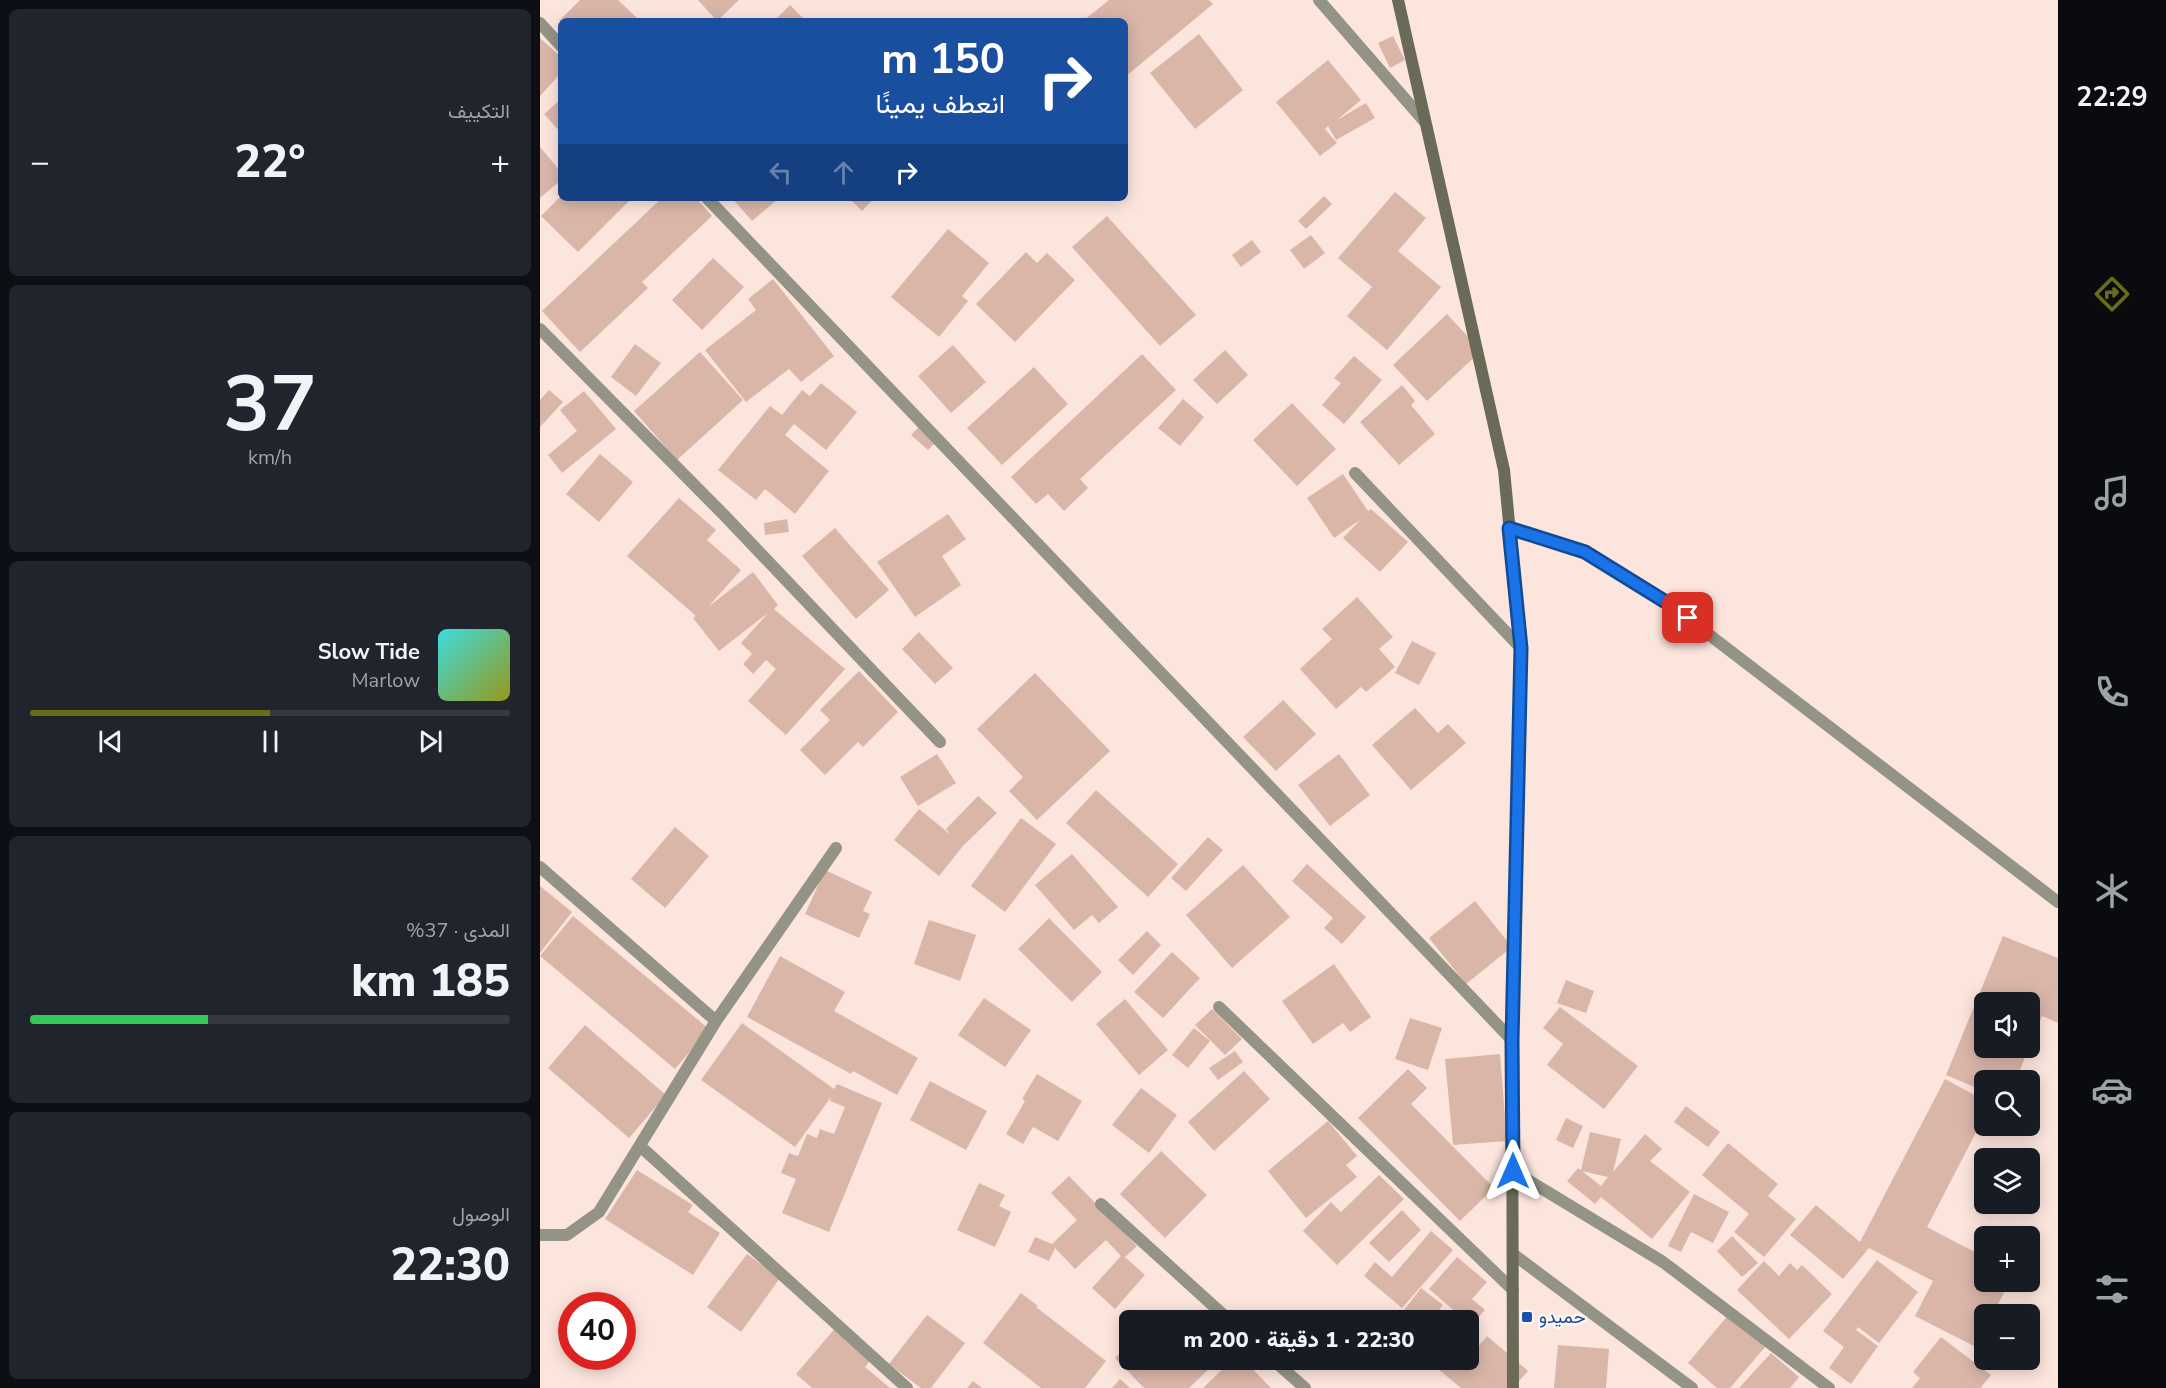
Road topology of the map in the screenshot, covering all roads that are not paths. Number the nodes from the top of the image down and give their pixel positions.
1 (1319, 0) edge
2 (1398, 0) edge
3 (540, 23) edge
4 (558, 43) edge
5 (1425, 122) junction
6 (709, 201) edge
7 (540, 329) edge
8 (1355, 473) dead end
9 (1509, 528) junction
10 (1521, 648) junction
11 (940, 742) dead end
12 (836, 848) dead end
13 (540, 867) edge
14 (2058, 902) edge
15 (1219, 1007) dead end
16 (716, 1021) junction
17 (1512, 1040) junction
18 (640, 1146) junction
19 (1513, 1171) junction
20 (1101, 1204) dead end
21 (540, 1235) edge
22 (1513, 1254) junction
23 (1513, 1290) junction
24 (1218, 1310) edge
25 (1285, 1370) edge
26 (907, 1388) edge
27 (1305, 1388) edge
28 (1513, 1388) edge
29 (1692, 1388) edge
30 (1829, 1388) edge

1 - 5 street
2 - 5 street
3 - 4 street
5 - 9 street
6 - 17 street
7 - 11 street
8 - 10 street
9 - 10 street
9 - 14 street
10 - 17 street
12 - 16 street
13 - 16 street
15 - 23 street
16 - 18 street
17 - 19 street
18 - 21 street
18 - 26 street
19 - 22 street
19 - 30 street
20 - 24 street
22 - 23 street
22 - 29 street
23 - 28 street
25 - 27 street

